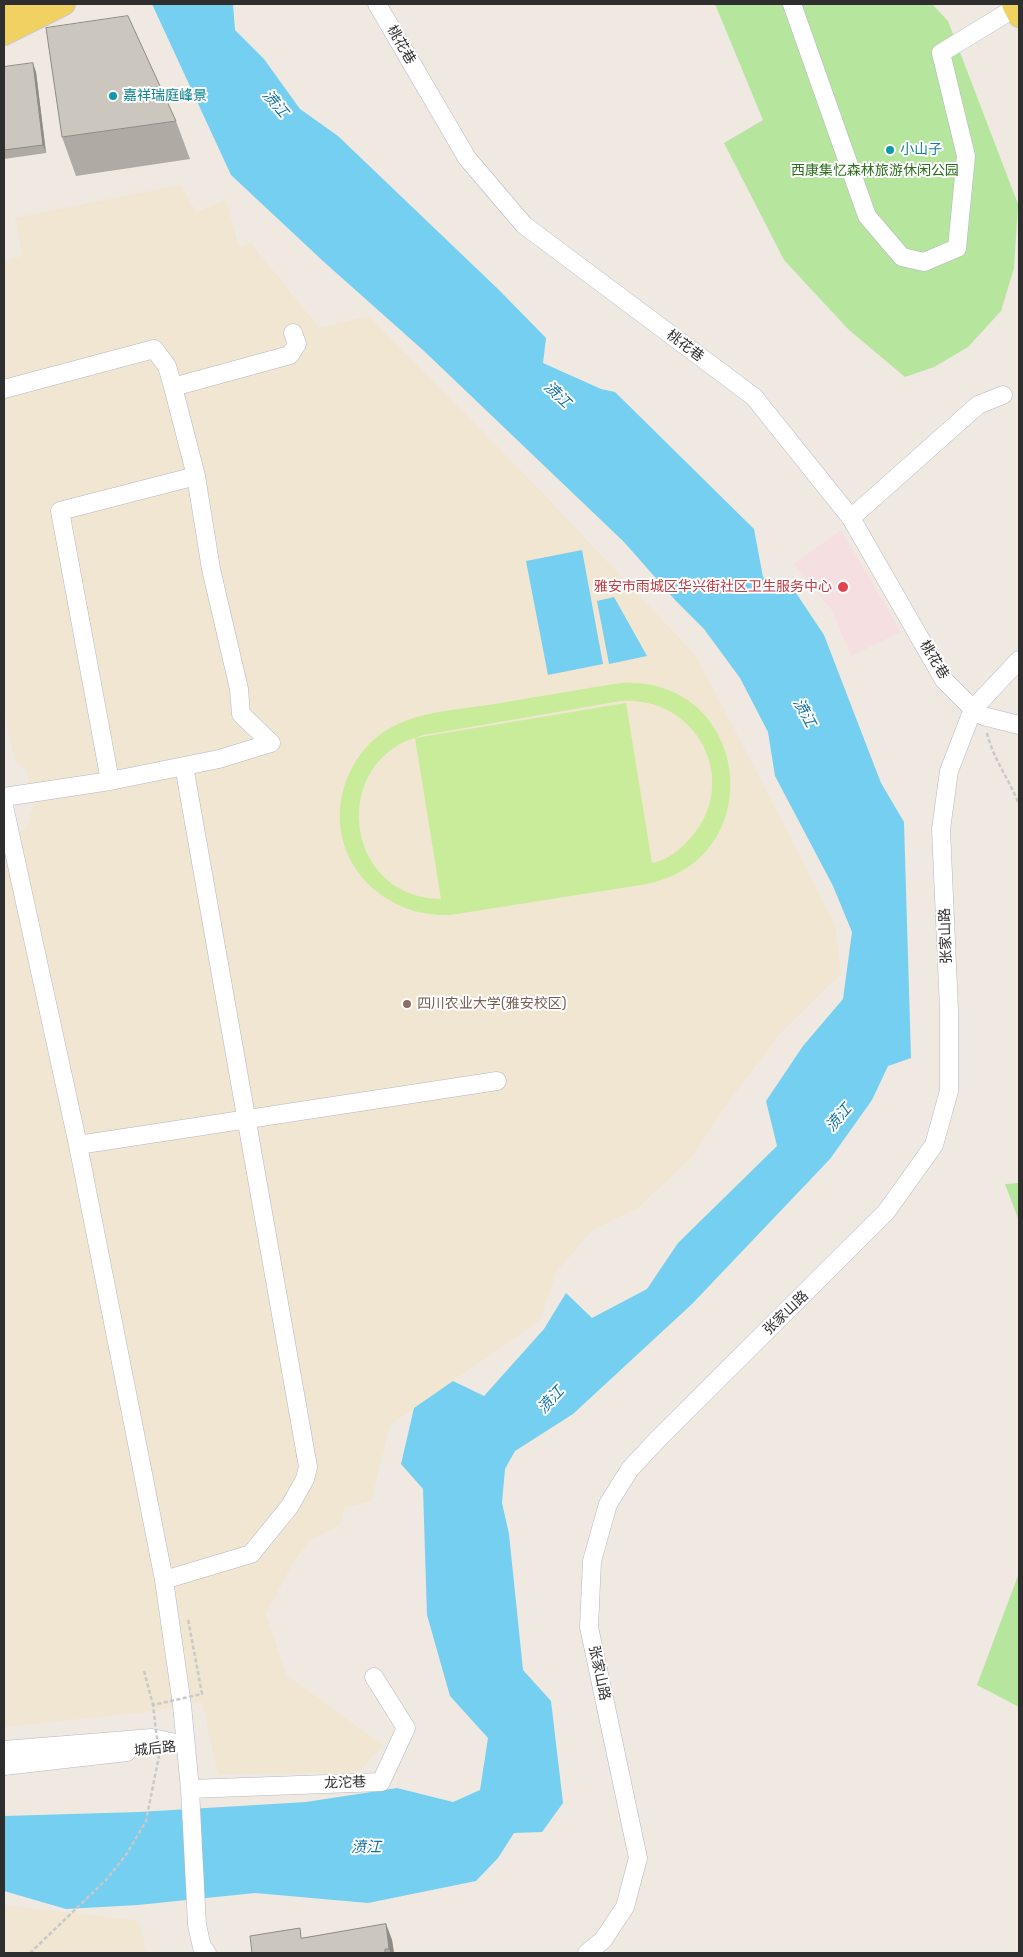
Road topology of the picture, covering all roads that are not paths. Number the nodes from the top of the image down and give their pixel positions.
1 (27, 4) edge
2 (64, 4) edge
3 (377, 4) edge
4 (792, 4) edge
5 (1016, 9) edge
6 (4, 16) edge
7 (4, 34) edge
8 (293, 333) dead end
9 (173, 387) junction
10 (4, 389) edge
11 (1003, 395) dead end
12 (196, 476) junction
13 (851, 518) junction
14 (1019, 660) edge
15 (978, 713) junction
16 (1019, 725) edge
17 (184, 766) junction
18 (110, 781) junction
19 (4, 797) edge
20 (4, 806) edge
21 (497, 1081) dead end
22 (244, 1119) junction
23 (78, 1145) junction
24 (164, 1580) junction
25 (374, 1677) dead end
26 (185, 1745) junction
27 (4, 1750) edge
28 (4, 1766) edge
29 (190, 1789) junction
30 (198, 1951) edge
31 (586, 1953) edge

1 - 6 main road
2 - 7 main road
3 - 13 street, 桃花巷
4 - 5 street
8 - 9 street
9 - 10 street
9 - 12 street
11 - 13 street
12 - 17 street
12 - 18 street
13 - 15 street, 桃花巷
14 - 15 street, 张家山路
15 - 16 street
15 - 31 street, 张家山路
17 - 18 street
17 - 22 street
18 - 19 street
20 - 23 street
21 - 22 street
22 - 23 street
22 - 24 street
23 - 24 street
24 - 26 street
25 - 29 street, 龙沱巷
26 - 27 street, 城后路
26 - 28 street, 城后路
26 - 29 street
29 - 30 street

